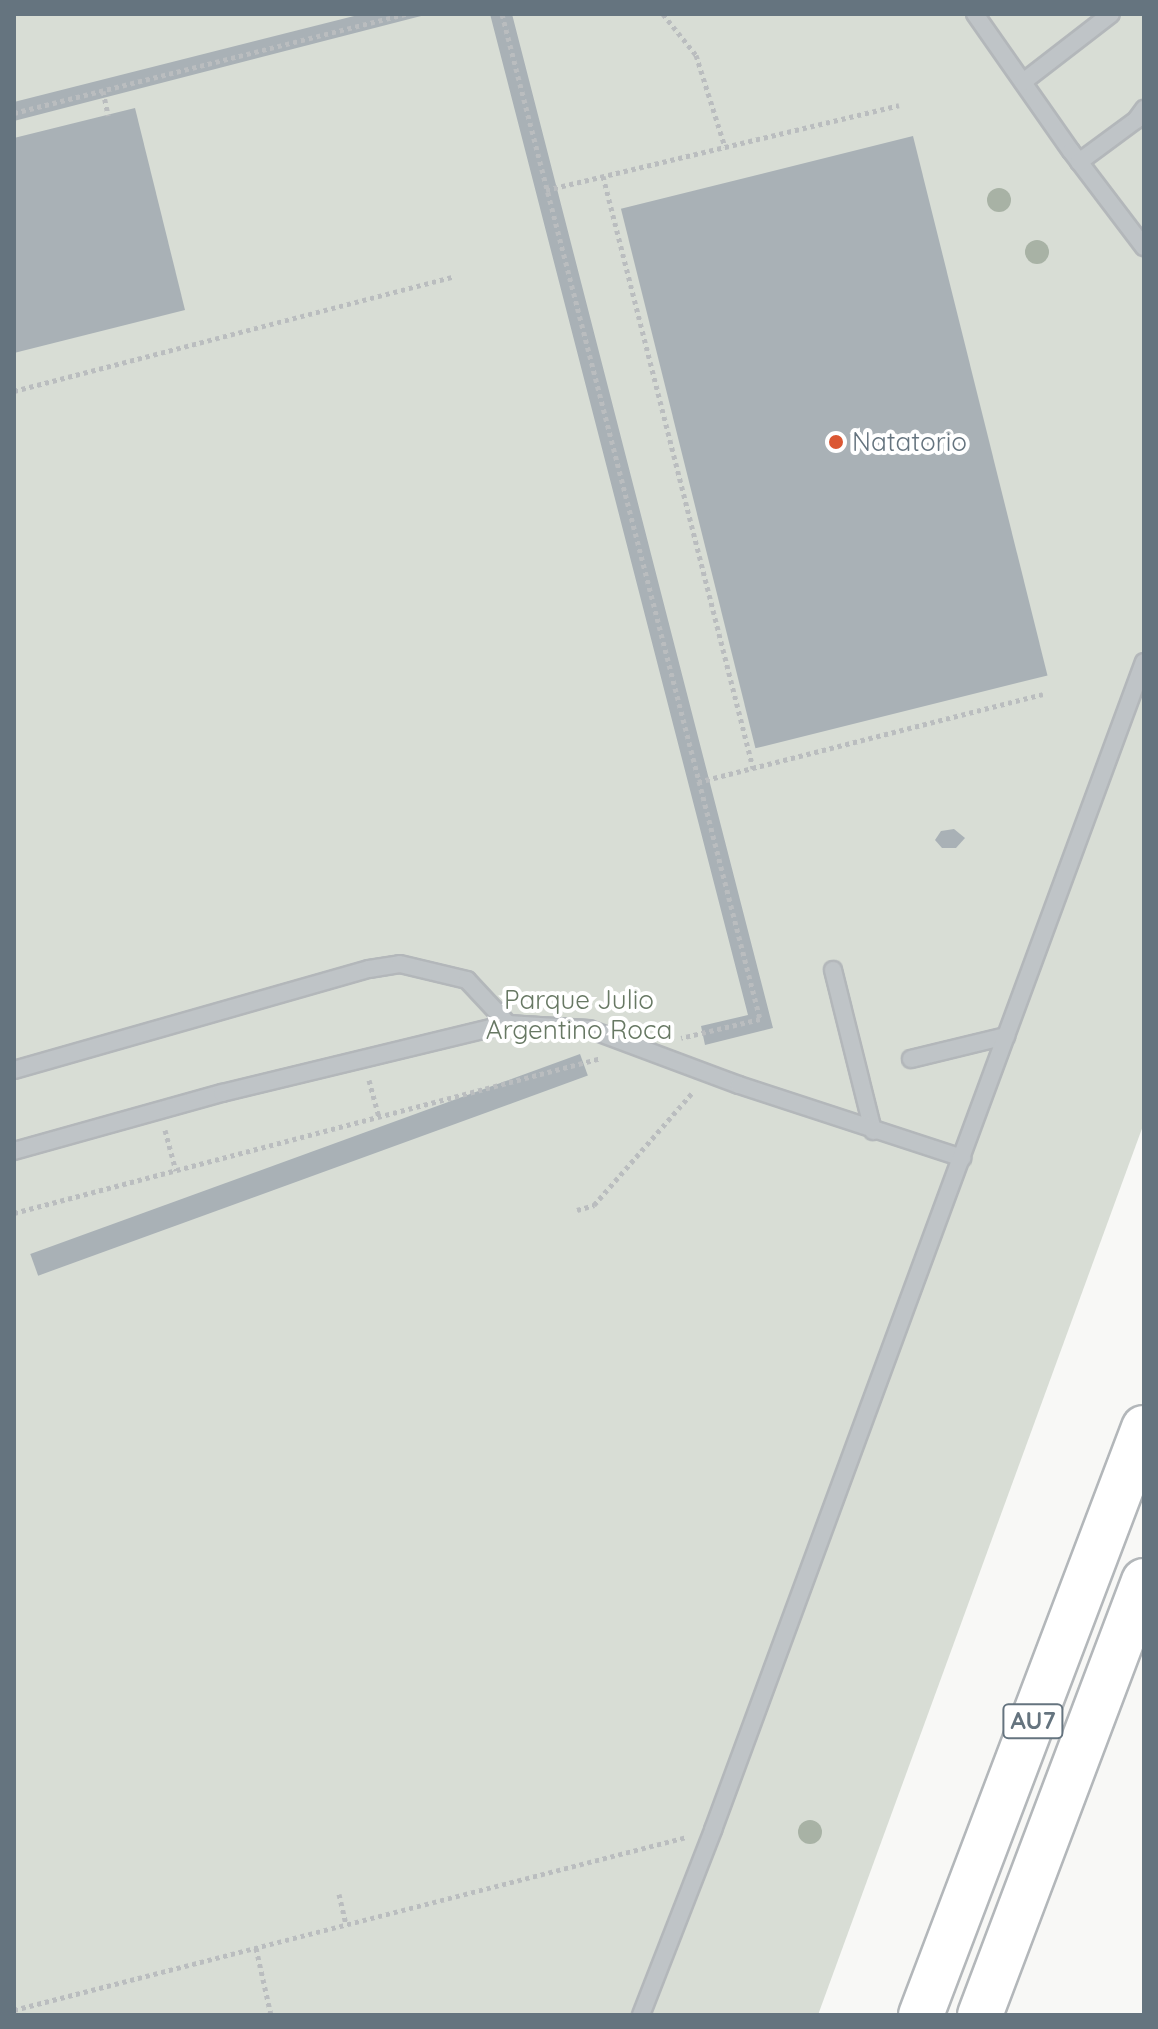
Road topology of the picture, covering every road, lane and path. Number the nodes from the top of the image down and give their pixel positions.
1 (406, 14) edge
2 (502, 14) edge
3 (663, 14) edge
4 (975, 14) edge
5 (1111, 14) edge
6 (1023, 82) junction
7 (103, 91) junction
8 (899, 105) dead end
9 (1144, 109) edge
10 (14, 113) edge
11 (108, 115) dead end
12 (725, 147) junction
13 (1079, 162) junction
14 (603, 176) junction
15 (546, 190) junction
16 (1144, 247) edge
17 (454, 276) dead end
18 (14, 391) edge
19 (1144, 662) edge
20 (1043, 694) dead end
21 (753, 768) junction
22 (698, 782) junction
23 (833, 970) dead end
24 (508, 1024) junction
25 (1006, 1036) junction
26 (644, 1047) junction
27 (363, 1058) junction
28 (911, 1059) dead end
29 (14, 1070) edge
30 (709, 1073) junction
31 (159, 1110) junction
32 (379, 1117) junction
33 (873, 1131) junction
34 (14, 1151) edge
35 (962, 1158) junction
36 (176, 1171) junction
37 (577, 1210) dead end
38 (14, 1213) edge
39 (1144, 1428) edge
40 (1144, 1581) edge
41 (713, 1830) junction
42 (339, 1894) dead end
43 (346, 1925) junction
44 (256, 1948) junction
45 (14, 2010) edge
46 (271, 2015) edge
47 (641, 2015) edge
48 (921, 2015) edge
49 (980, 2015) edge

1 - 7 path
2 - 15 path
3 - 12 path
4 - 6 lane
5 - 6 lane
6 - 13 lane
7 - 10 path
7 - 11 path
8 - 12 path
9 - 13 lane
12 - 14 path
13 - 16 lane
14 - 15 path
14 - 21 path
15 - 22 path
17 - 18 path
19 - 25 lane
20 - 21 path
21 - 22 path
22 - 26 path
23 - 33 lane
24 - 26 lane
24 - 27 lane
24 - 29 lane
25 - 28 lane
25 - 35 lane
26 - 30 lane
26 - 32 path
27 - 31 lane
27 - 32 path
30 - 33 lane
30 - 37 path
31 - 34 lane
31 - 36 path
32 - 36 path
33 - 35 lane
35 - 41 lane
36 - 38 path
39 - 48 highway, AU7
40 - 49 highway, AU7
41 - 43 path
41 - 47 lane
42 - 43 path
43 - 44 path
44 - 45 path
44 - 46 path

